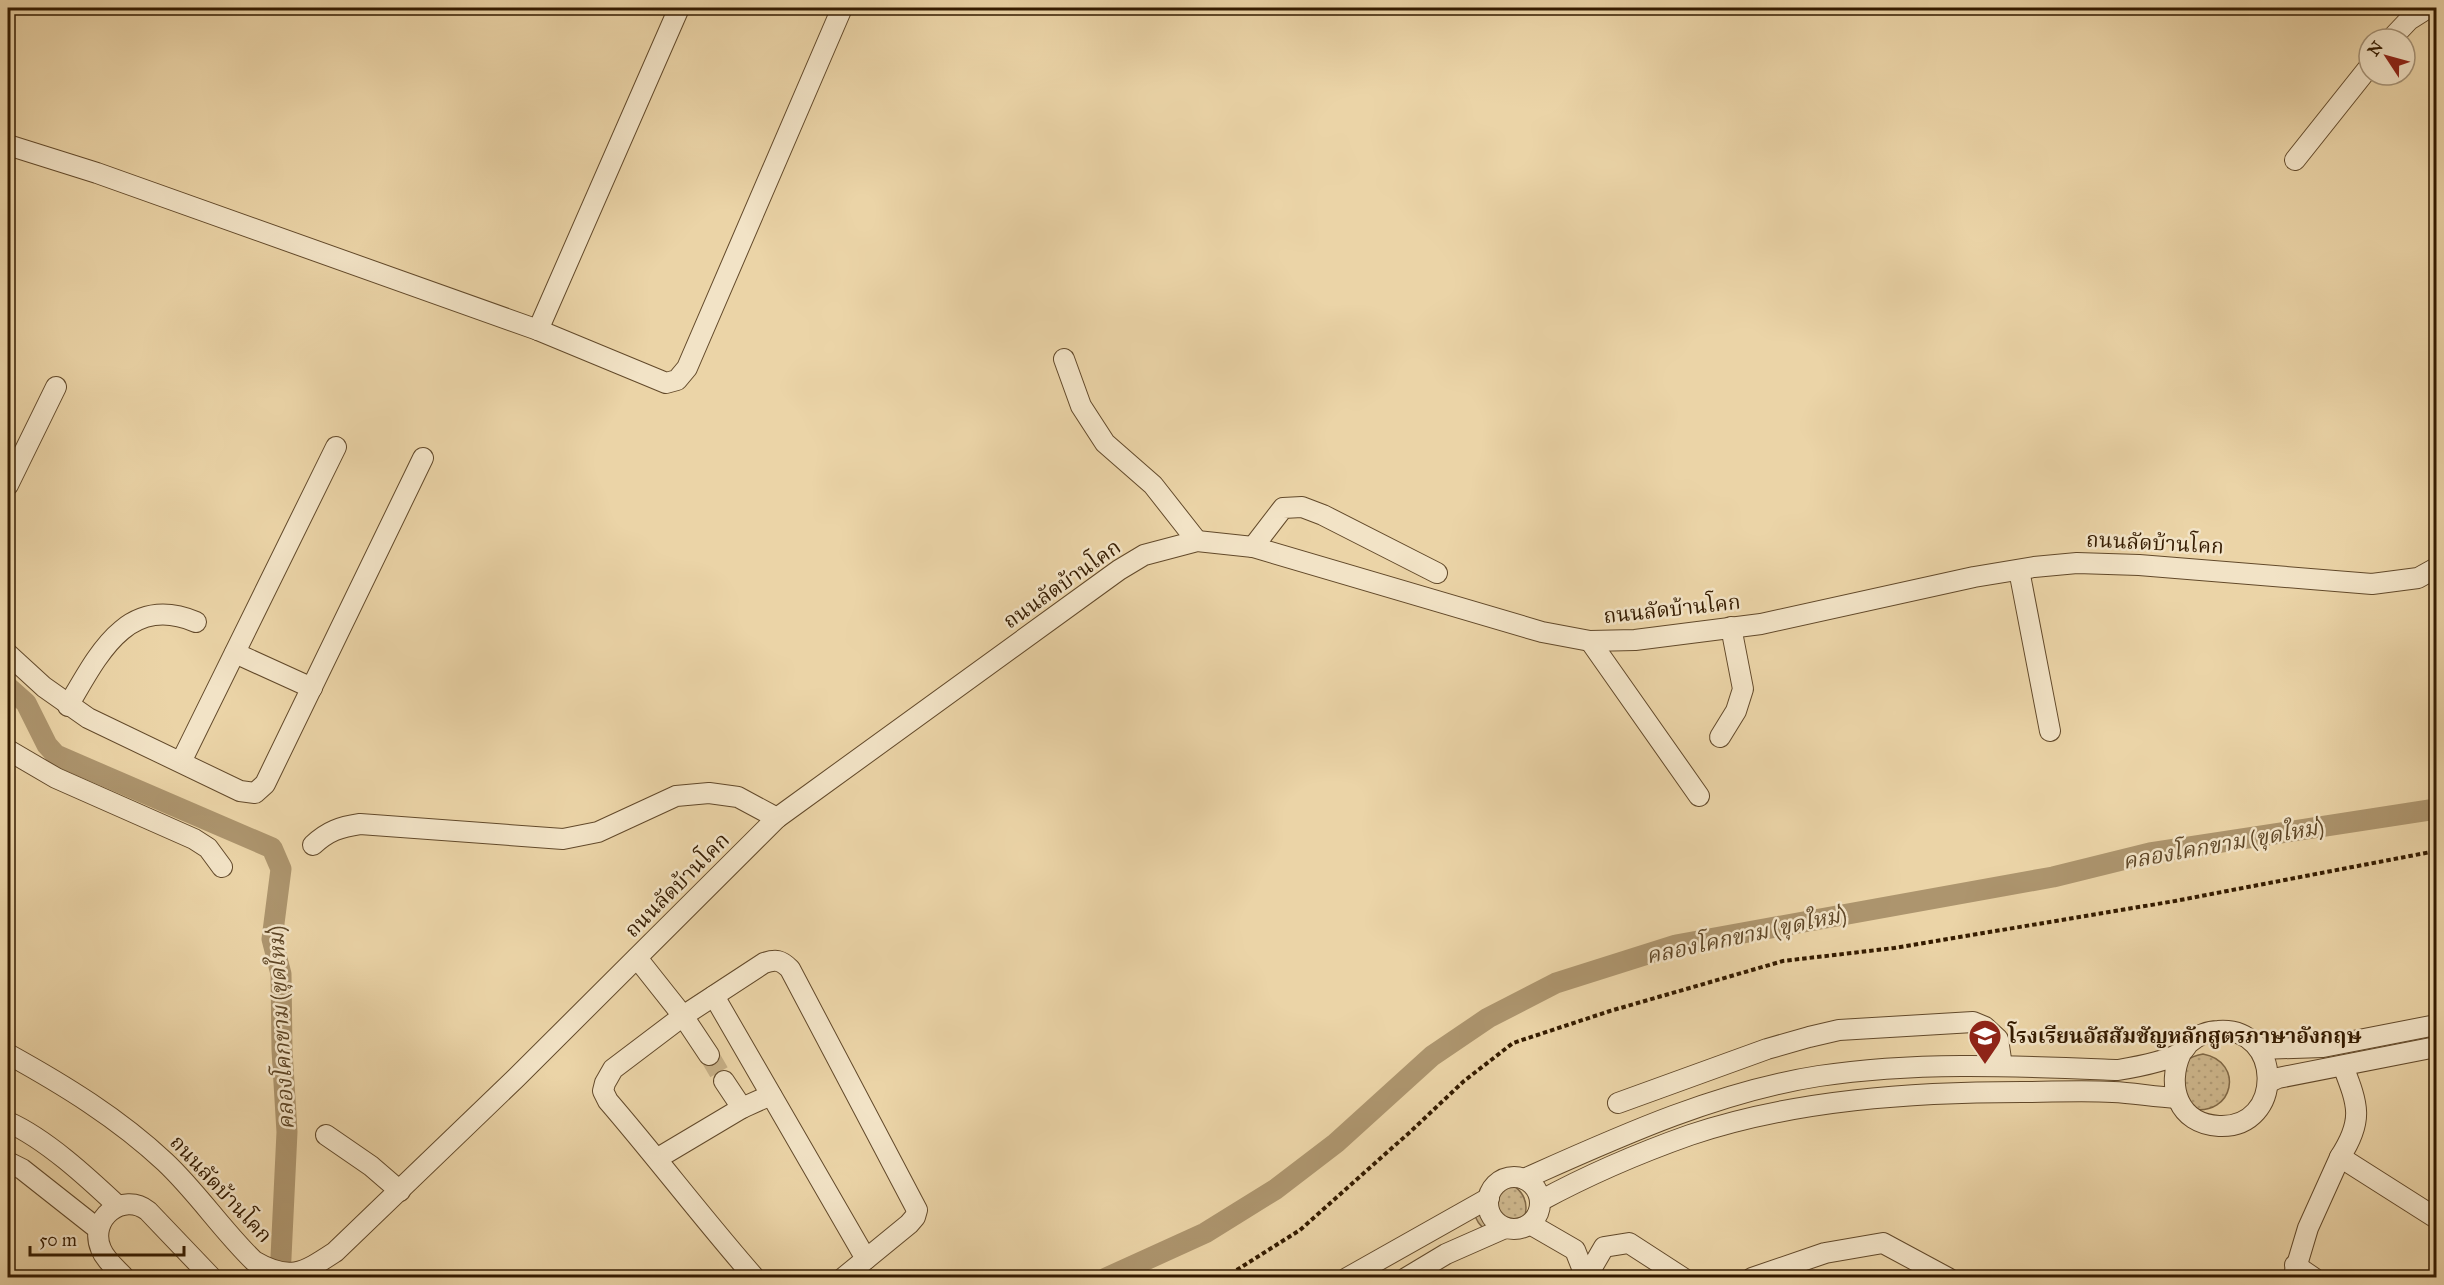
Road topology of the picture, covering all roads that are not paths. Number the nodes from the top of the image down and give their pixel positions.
1 (679, 8) edge
2 (842, 8) edge
3 (2428, 8) edge
4 (2402, 27) edge
5 (2357, 82) edge
6 (8, 145) edge
7 (2295, 160) dead end
8 (538, 330) junction
9 (1064, 359) dead end
10 (56, 387) dead end
11 (336, 447) dead end
12 (423, 458) dead end
13 (8, 485) edge
14 (1197, 542) junction
15 (1252, 547) junction
16 (2436, 568) edge
17 (2019, 570) junction
18 (1437, 573) dead end
19 (196, 622) dead end
20 (1731, 627) junction
21 (1590, 641) junction
22 (235, 652) junction
23 (8, 654) edge
24 (312, 688) junction
25 (68, 706) junction
26 (2050, 731) dead end
27 (1720, 737) dead end
28 (8, 750) edge
29 (181, 762) junction
30 (1699, 796) dead end
31 (777, 818) junction
32 (313, 845) dead end
33 (222, 867) dead end
34 (637, 958) junction
35 (714, 996) junction
36 (683, 1016) junction
37 (2436, 1025) edge
38 (2436, 1047) edge
39 (2260, 1049) junction
40 (2181, 1053) junction
41 (8, 1054) edge
42 (709, 1055) tunnel mouth
43 (2002, 1066) junction
44 (2343, 1066) junction
45 (1704, 1074) junction
46 (724, 1081) tunnel mouth
47 (2269, 1082) junction
48 (771, 1095) junction
49 (2177, 1098) junction
50 (1618, 1103) dead end
51 (1713, 1104) junction
52 (742, 1108) junction
53 (8, 1122) edge
54 (326, 1135) dead end
55 (2340, 1157) junction
56 (658, 1158) junction
57 (8, 1162) edge
58 (1524, 1179) junction
59 (400, 1191) junction
60 (1489, 1198) junction
61 (118, 1206) junction
62 (1537, 1211) junction
63 (2436, 1218) edge
64 (1505, 1228) junction
65 (98, 1229) junction
66 (1604, 1247) junction
67 (1575, 1250) junction
68 (866, 1259) junction
69 (2294, 1271) edge
70 (288, 1276) edge
71 (1586, 1277) edge
72 (125, 1278) edge
73 (212, 1278) edge
74 (755, 1278) edge
75 (843, 1278) edge
76 (1347, 1278) edge
77 (1406, 1278) edge
78 (1683, 1278) edge
79 (1752, 1278) edge
80 (1948, 1278) edge
81 (2314, 1278) edge

1 - 8 street
2 - 8 street
3 - 4 street
5 - 7 street
6 - 8 street
9 - 14 street
10 - 13 street
11 - 22 street
12 - 24 street
14 - 15 street, ถนนลัดบ้านโคก
14 - 31 street, ถนนลัดบ้านโคก
15 - 18 street
15 - 21 street, ถนนลัดบ้านโคก
16 - 17 street, ถนนลัดบ้านโคก
17 - 20 street, ถนนลัดบ้านโคก
17 - 26 street
19 - 25 street
20 - 21 street, ถนนลัดบ้านโคก
20 - 27 street
21 - 30 street
22 - 24 street
22 - 29 street
23 - 25 street
24 - 29 street
25 - 29 street
28 - 33 street
31 - 32 street
31 - 34 street, ถนนลัดบ้านโคก
34 - 36 street
34 - 59 street, ถนนลัดบ้านโคก
35 - 36 street
35 - 48 street
35 - 68 street
36 - 42 street
36 - 56 street
37 - 39 street
38 - 44 street
39 - 40 street
39 - 47 street
40 - 43 street
40 - 49 street
41 - 70 street, ถนนลัดบ้านโคก
43 - 45 street
43 - 51 street
44 - 47 street
44 - 55 street
45 - 50 street
45 - 51 street
46 - 52 street
47 - 49 street
48 - 52 street
48 - 68 street
49 - 62 street
51 - 58 street
52 - 56 street
53 - 61 street
54 - 59 street
55 - 63 street
55 - 69 street
56 - 74 street
57 - 65 street
58 - 60 street
58 - 62 street
59 - 70 street, ถนนลัดบ้านโคก
60 - 64 street
60 - 76 street
61 - 65 street
61 - 73 street
62 - 64 street
62 - 67 street
64 - 77 street
65 - 72 street
66 - 67 street
66 - 71 street
66 - 78 street
67 - 71 street
68 - 75 street
69 - 81 street
79 - 80 street

